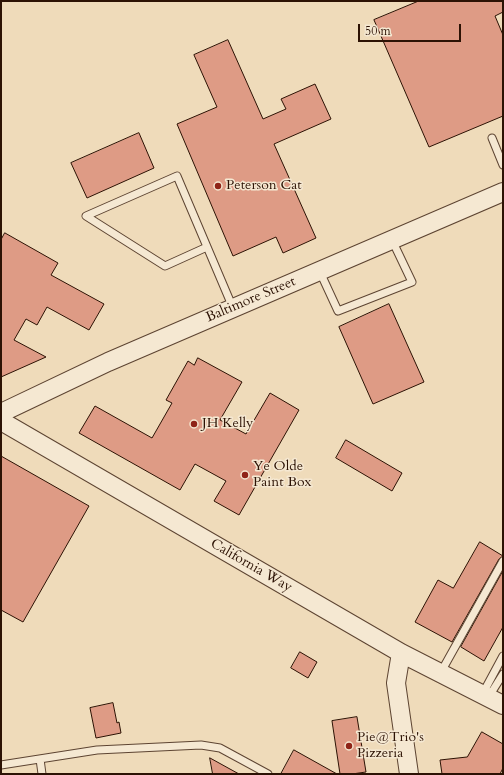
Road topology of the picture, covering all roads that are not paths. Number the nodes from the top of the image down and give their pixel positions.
1 (492, 138) dead end
2 (503, 165) edge
3 (503, 192) edge
4 (392, 240) junction
5 (207, 247) junction
6 (320, 271) junction
7 (233, 308) junction
8 (1, 413) edge
9 (1, 421) edge
10 (503, 561) edge
11 (401, 653) junction
12 (503, 656) edge
13 (440, 673) junction
14 (503, 674) edge
15 (491, 699) edge
16 (40, 759) junction
17 (1, 765) edge
18 (42, 774) edge
19 (268, 774) edge
20 (409, 774) edge

1 - 2 lane
3 - 4 street, Baltimore Street
4 - 6 street, Baltimore Street
4 - 6 lane
5 - 5 lane
5 - 7 lane
6 - 7 street, Baltimore Street
7 - 8 street, Baltimore Street
9 - 11 street, California Way
10 - 13 lane
11 - 13 street, California Way
11 - 20 street
12 - 15 lane
13 - 15 street, California Way
14 - 15 lane
16 - 17 lane
16 - 18 lane
16 - 19 lane

